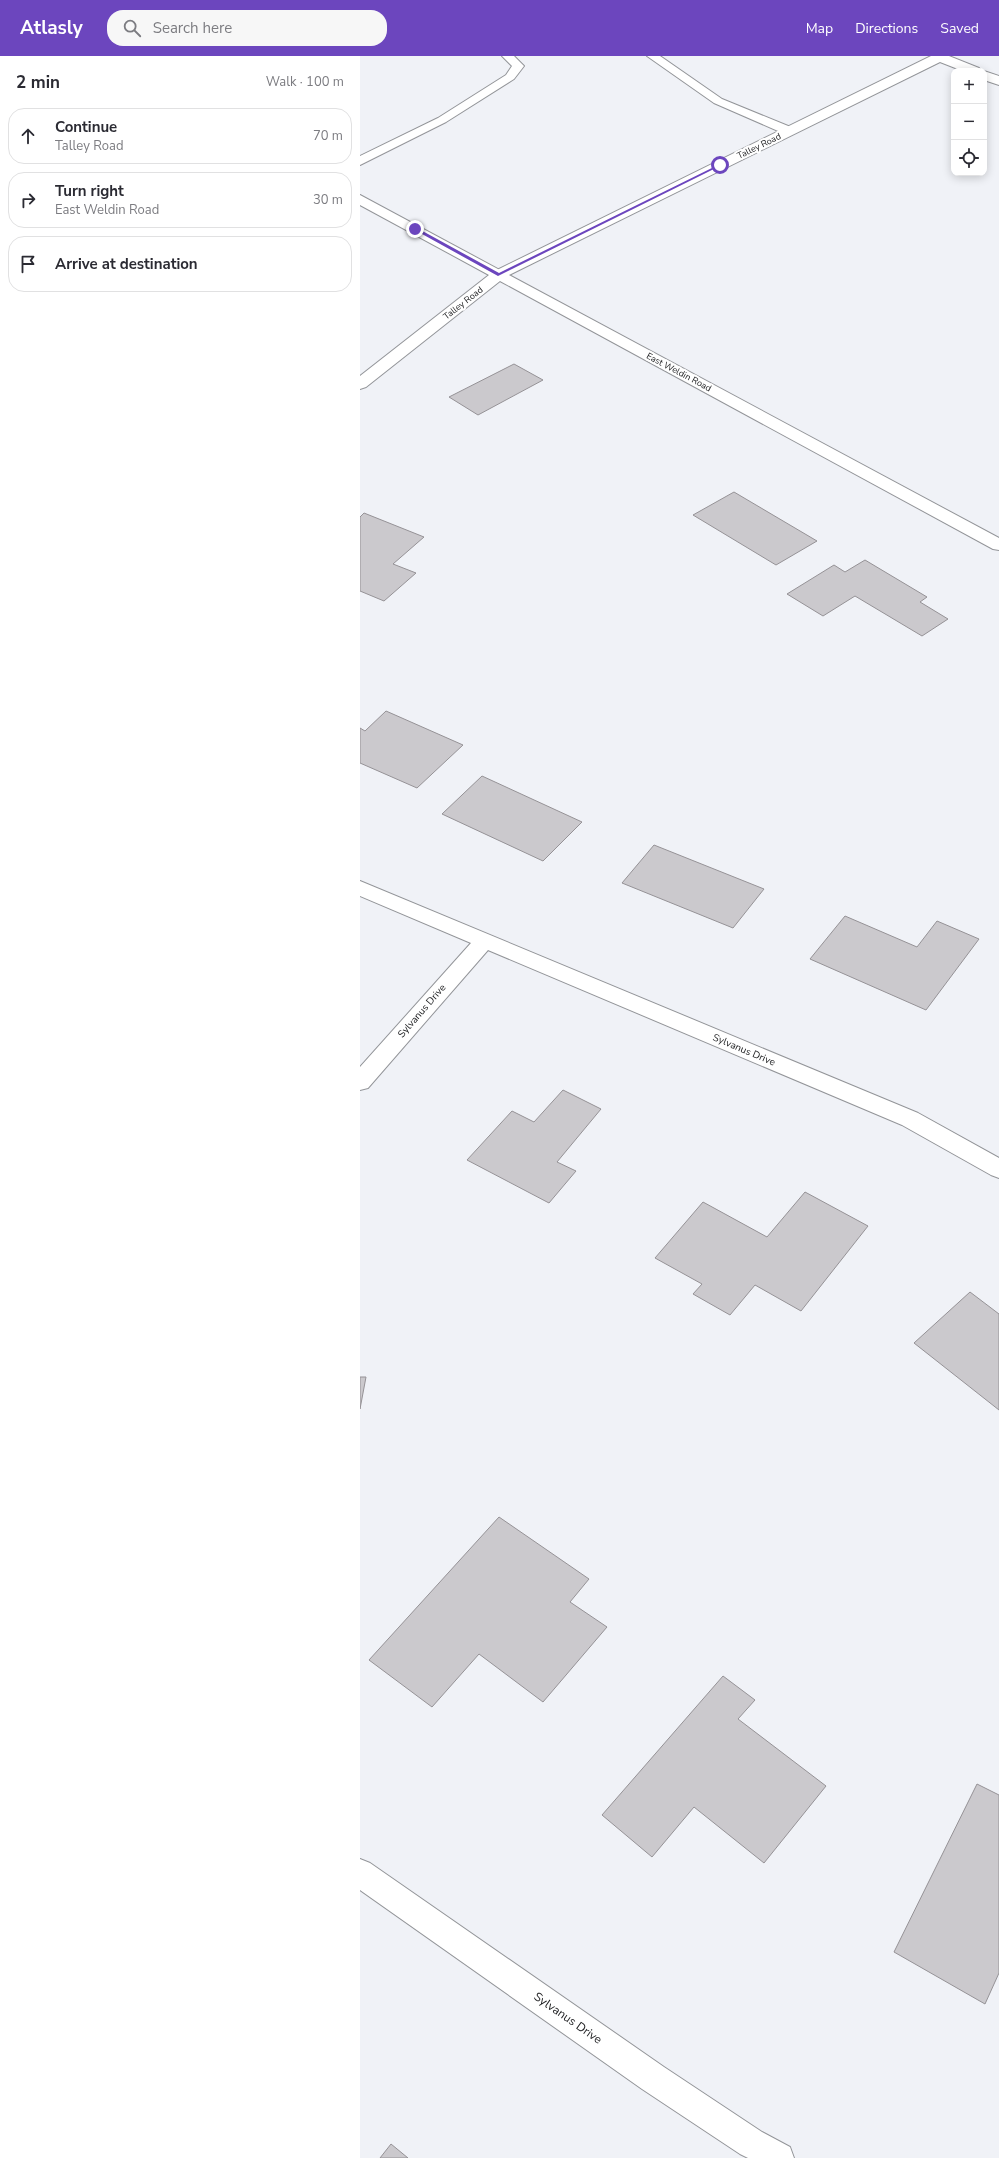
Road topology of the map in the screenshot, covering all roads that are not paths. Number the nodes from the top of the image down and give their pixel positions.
1 (508, 56) edge
2 (653, 56) edge
3 (941, 56) edge
4 (967, 68) edge
5 (987, 76) edge
6 (999, 81) edge
7 (789, 131) junction
8 (360, 161) edge
9 (360, 199) edge
10 (498, 275) junction
11 (360, 384) edge
12 (999, 545) edge
13 (360, 888) edge
14 (484, 941) junction
15 (360, 1082) edge
16 (999, 1169) edge
17 (360, 1873) edge
18 (779, 2158) edge

1 - 8 lane
2 - 7 lane
3 - 4 street
3 - 7 street, Talley Road
5 - 6 street
7 - 10 street, Talley Road
9 - 10 street, East Weldin Road
10 - 11 street, Talley Road
10 - 12 street, East Weldin Road
13 - 14 street, Sylvanus Drive
14 - 15 street, Sylvanus Drive
14 - 16 street, Sylvanus Drive
17 - 18 street, Sylvanus Drive

